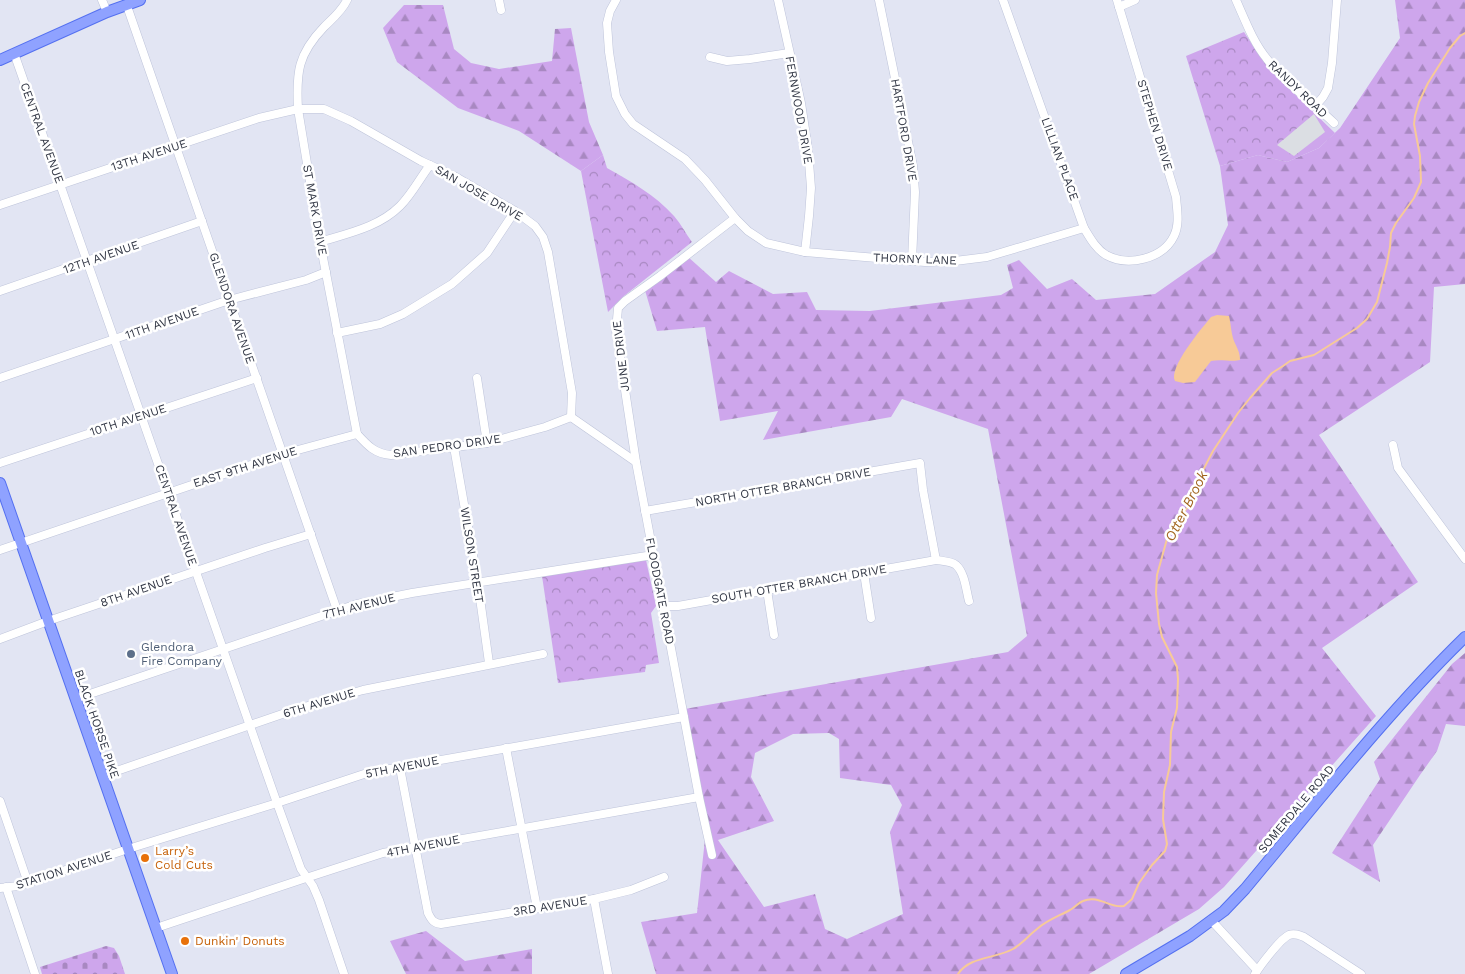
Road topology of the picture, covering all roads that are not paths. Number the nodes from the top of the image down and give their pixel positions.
1 (102, 0) edge
2 (140, 0) edge
3 (347, 0) edge
4 (500, 0) edge
5 (616, 0) edge
6 (778, 0) edge
7 (879, 0) edge
8 (1003, 0) edge
9 (1135, 0) edge
10 (1236, 0) edge
11 (1337, 0) edge
12 (1118, 4) edge
13 (127, 6) junction
14 (501, 10) dead end
15 (107, 12) junction
16 (14, 53) junction
17 (789, 53) junction
18 (710, 57) dead end
19 (0, 60) edge
20 (1316, 105) junction
21 (298, 108) junction
22 (1334, 123) dead end
23 (175, 146) junction
24 (430, 165) junction
25 (61, 184) junction
26 (0, 205) edge
27 (515, 212) junction
28 (734, 218) junction
29 (202, 221) junction
30 (1084, 228) junction
31 (320, 242) junction
32 (1164, 248) joint
33 (804, 252) junction
34 (88, 261) junction
35 (912, 261) junction
36 (326, 272) junction
37 (0, 291) edge
38 (230, 300) junction
39 (338, 333) junction
40 (115, 339) junction
41 (0, 378) edge
42 (257, 378) junction
43 (477, 378) dead end
44 (141, 416) junction
45 (571, 417) junction
46 (357, 434) junction
47 (487, 442) junction
48 (1393, 445) dead end
49 (454, 447) junction
50 (283, 454) junction
51 (636, 462) junction
52 (0, 463) edge
53 (0, 483) edge
54 (168, 492) junction
55 (645, 511) junction
56 (311, 534) junction
57 (21, 542) junction
58 (0, 550) edge
59 (653, 555) junction
60 (1465, 558) edge
61 (936, 560) junction
62 (195, 571) junction
63 (864, 573) junction
64 (478, 584) junction
65 (767, 590) junction
66 (969, 601) dead end
67 (662, 606) junction
68 (337, 610) junction
69 (871, 618) dead end
70 (48, 621) junction
71 (774, 635) dead end
72 (1465, 637) edge
73 (0, 639) edge
74 (223, 649) junction
75 (542, 654) dead end
76 (489, 664) junction
77 (75, 699) junction
78 (684, 717) junction
79 (250, 724) junction
80 (506, 748) junction
81 (400, 768) junction
82 (102, 776) junction
83 (699, 797) junction
84 (0, 801) edge
85 (277, 803) junction
86 (521, 828) junction
87 (414, 847) junction
88 (128, 849) junction
89 (712, 855) dead end
90 (664, 877) dead end
91 (306, 878) junction
92 (28, 883) junction
93 (3, 888) edge
94 (594, 899) junction
95 (537, 908) junction
96 (1212, 920) junction
97 (156, 928) junction
98 (1256, 972) edge
99 (35, 974) edge
100 (172, 974) edge
101 (344, 974) edge
102 (608, 974) edge
103 (1126, 974) edge
104 (1361, 974) edge

1 - 15 street
2 - 13 main road
3 - 21 street, ST MARK DRIVE
4 - 14 street
5 - 28 street, THORNY LANE
6 - 17 street, FERNWOOD DRIVE
7 - 35 street, HARTFORD DRIVE
8 - 30 street, LILLIAN PLACE
9 - 12 street
10 - 20 street, RANDY ROAD
11 - 20 street
12 - 32 street, STEPHEN DRIVE
13 - 15 main road
13 - 23 street, GLENDORA AVENUE
15 - 16 main road
16 - 19 main road
16 - 25 street, CENTRAL AVENUE
17 - 18 street
17 - 33 street, FERNWOOD DRIVE
20 - 22 street, RANDY ROAD
21 - 23 street, 13TH AVENUE
21 - 24 street, SAN JOSE DRIVE
21 - 31 street, ST MARK DRIVE
23 - 25 street, 13TH AVENUE
23 - 29 street, GLENDORA AVENUE
24 - 27 street, SAN JOSE DRIVE
24 - 31 street
25 - 26 street, 13TH AVENUE
25 - 34 street, CENTRAL AVENUE
27 - 39 street
27 - 45 street, SAN JOSE DRIVE
28 - 33 street, THORNY LANE
28 - 51 street, JUNE DRIVE
29 - 34 street, 12TH AVENUE
29 - 38 street, GLENDORA AVENUE
30 - 32 street, LILLIAN PLACE
30 - 35 street, THORNY LANE
31 - 36 street, ST MARK DRIVE
33 - 35 street, THORNY LANE
34 - 37 street, 12TH AVENUE
34 - 40 street, CENTRAL AVENUE
36 - 38 street, 11TH AVENUE
36 - 39 street, ST MARK DRIVE
38 - 40 street, 11TH AVENUE
38 - 42 street, GLENDORA AVENUE
39 - 46 street, ST MARK DRIVE
40 - 41 street, 11TH AVENUE
40 - 44 street, CENTRAL AVENUE
42 - 44 street, 10TH AVENUE
42 - 50 street, GLENDORA AVENUE
43 - 47 street
44 - 52 street, 10TH AVENUE
44 - 54 street, CENTRAL AVENUE
45 - 47 street, SAN PEDRO DRIVE
45 - 51 street
46 - 49 street, SAN PEDRO DRIVE
46 - 50 street, EAST 9TH AVENUE
47 - 49 street, SAN PEDRO DRIVE
48 - 60 street
49 - 64 street, WILSON STREET
50 - 54 street, EAST 9TH AVENUE
50 - 56 street, GLENDORA AVENUE
51 - 55 street, FLOODGATE ROAD
53 - 57 main road, BLACK HORSE PIKE
54 - 57 street, EAST 9TH AVENUE
54 - 62 street, CENTRAL AVENUE
55 - 59 street, FLOODGATE ROAD
55 - 61 street, NORTH OTTER BRANCH DRIVE
56 - 62 street, 8TH AVENUE
56 - 68 street, GLENDORA AVENUE
57 - 58 street, EAST 9TH AVENUE
57 - 70 main road, BLACK HORSE PIKE
59 - 64 street, 7TH AVENUE
59 - 67 street, FLOODGATE ROAD
61 - 63 street, SOUTH OTTER BRANCH DRIVE
61 - 66 street
62 - 70 street, 8TH AVENUE
62 - 74 street, CENTRAL AVENUE
63 - 65 street, SOUTH OTTER BRANCH DRIVE
63 - 69 street
64 - 68 street, 7TH AVENUE
64 - 76 street, WILSON STREET
65 - 67 street, SOUTH OTTER BRANCH DRIVE
65 - 71 street
67 - 78 street, FLOODGATE ROAD
68 - 74 street, 7TH AVENUE
70 - 73 street, 8TH AVENUE
70 - 77 main road, BLACK HORSE PIKE
72 - 96 main road, SOMERDALE ROAD
74 - 77 street, 7TH AVENUE
74 - 79 street, CENTRAL AVENUE
75 - 76 street, 6TH AVENUE
76 - 79 street, 6TH AVENUE
77 - 82 main road, BLACK HORSE PIKE
78 - 80 street, 5TH AVENUE
78 - 83 street, FLOODGATE ROAD
79 - 82 street, 6TH AVENUE
79 - 85 street, CENTRAL AVENUE
80 - 81 street, 5TH AVENUE
80 - 86 street
81 - 85 street, 5TH AVENUE
81 - 87 street
82 - 88 main road, BLACK HORSE PIKE
83 - 86 street, 4TH AVENUE
83 - 89 street, FLOODGATE ROAD
84 - 92 street
85 - 88 street, 5TH AVENUE
85 - 91 street, CENTRAL AVENUE
86 - 87 street, 4TH AVENUE
86 - 95 street
87 - 91 street, 4TH AVENUE
87 - 95 street, 3RD AVENUE
88 - 92 street, STATION AVENUE
88 - 97 main road, BLACK HORSE PIKE
90 - 94 street, 3RD AVENUE
91 - 97 street, 4TH AVENUE
91 - 101 street, CENTRAL AVENUE
92 - 93 street, STATION AVENUE
93 - 99 street
94 - 95 street, 3RD AVENUE
94 - 102 street
96 - 98 street
96 - 103 main road, SOMERDALE ROAD
97 - 100 main road, BLACK HORSE PIKE
98 - 104 street

